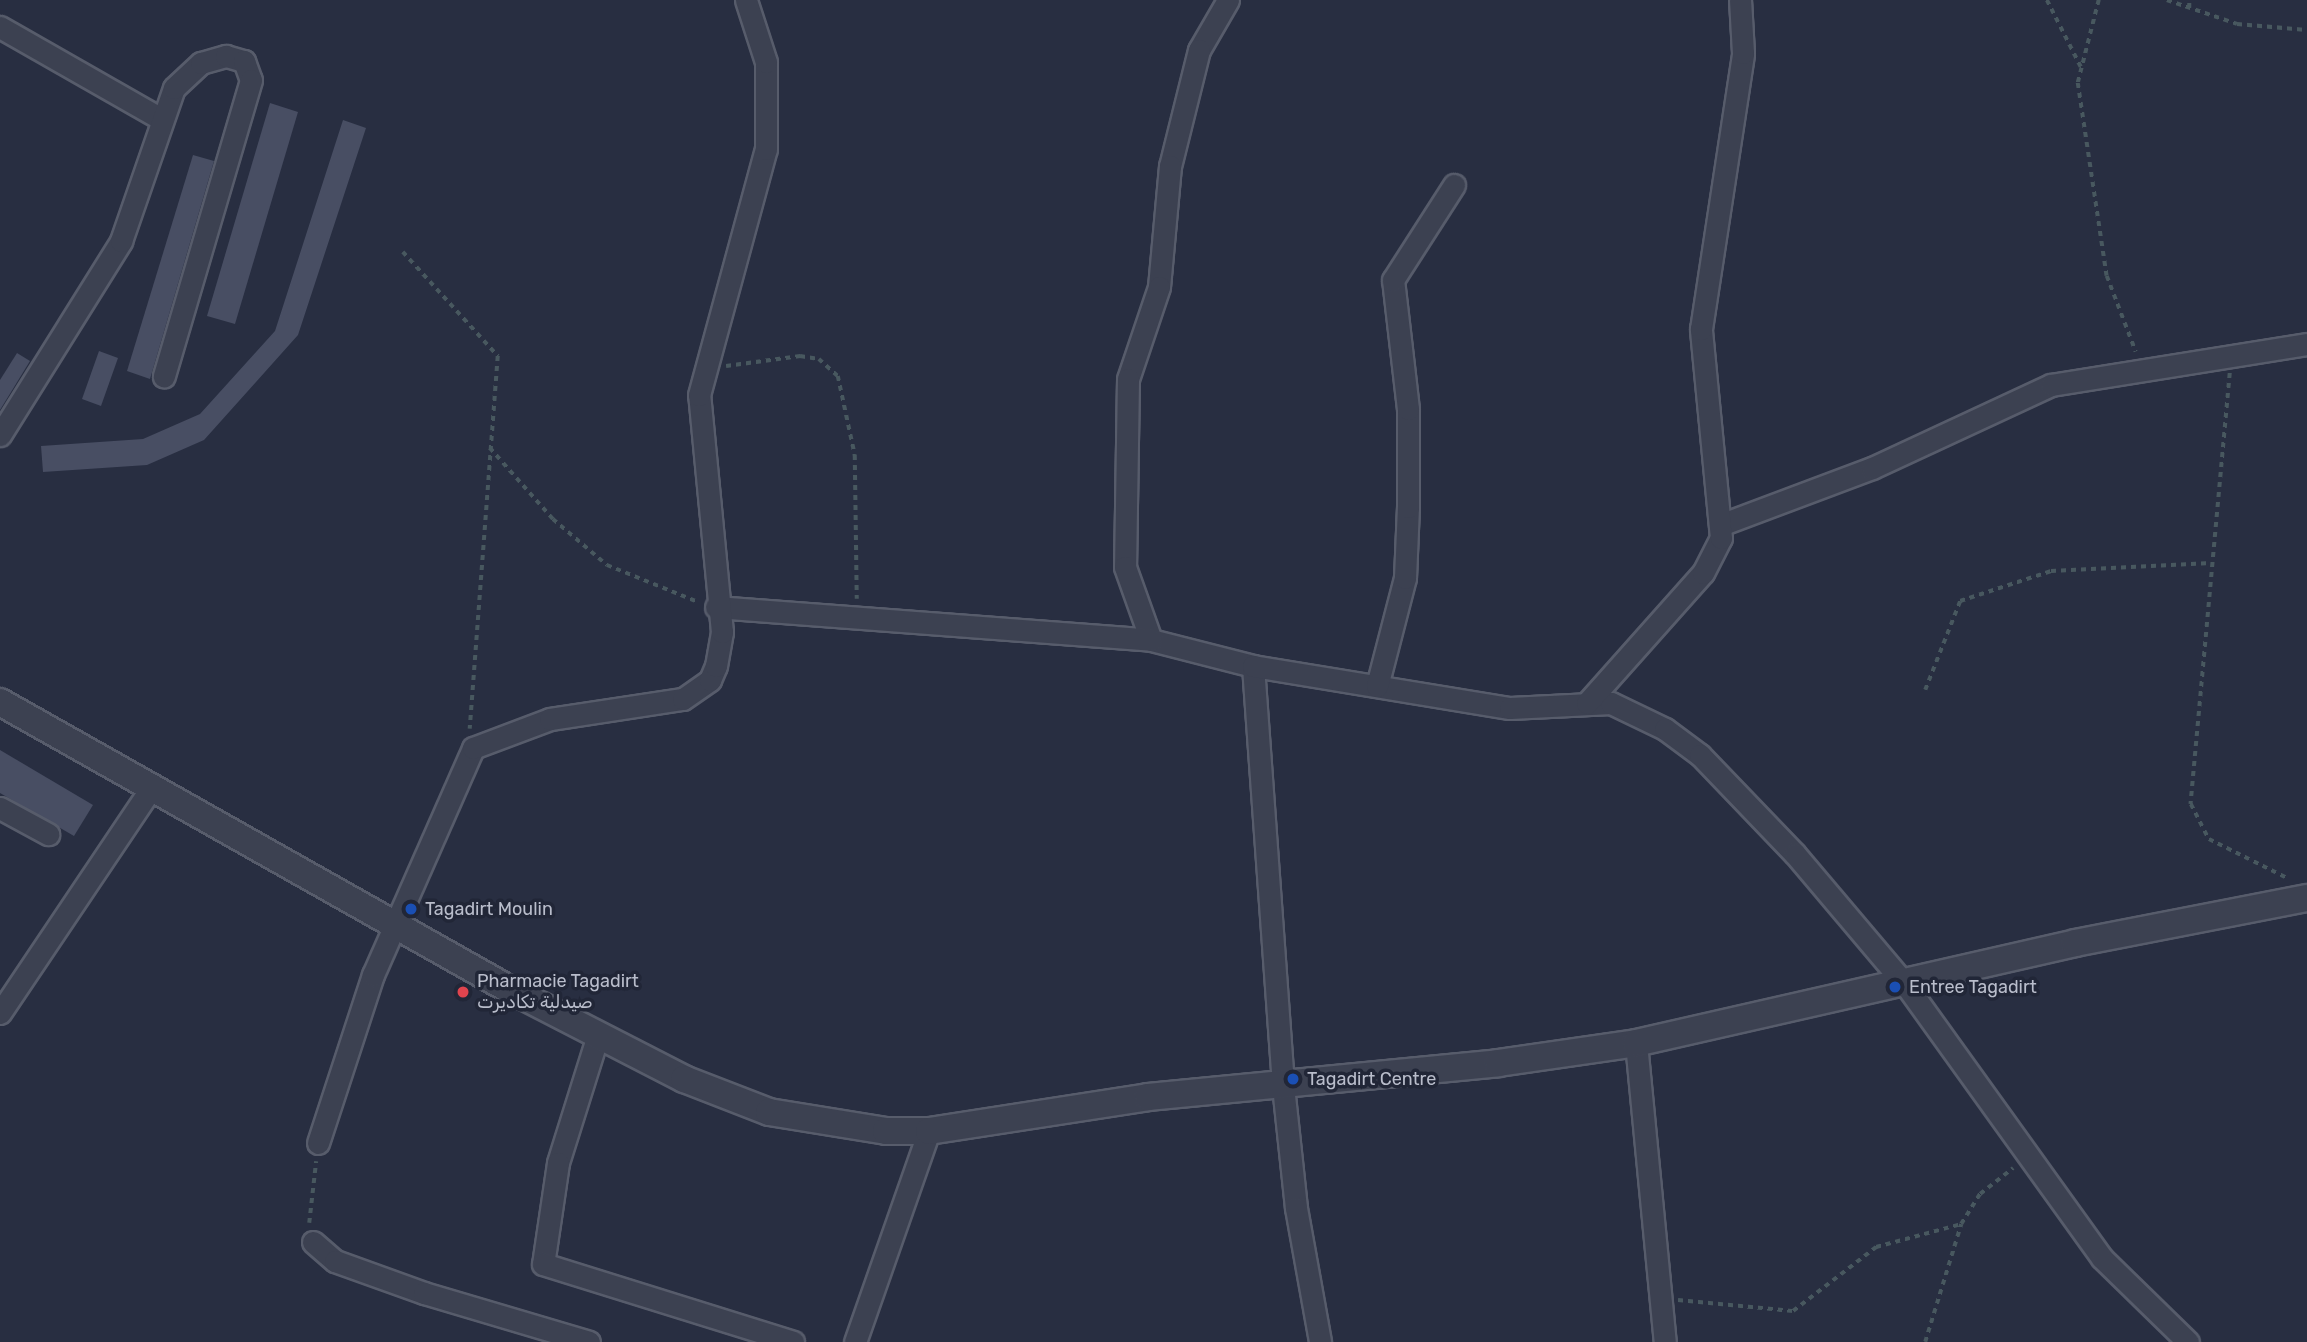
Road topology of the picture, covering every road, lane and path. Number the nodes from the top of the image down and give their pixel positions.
1 (746, 0) edge
2 (1228, 0) edge
3 (1740, 0) edge
4 (2047, 0) edge
5 (2099, 0) edge
6 (2167, 0) edge
7 (2189, 0) edge
8 (2189, 8) junction
9 (0, 27) edge
10 (2307, 30) edge
11 (2081, 67) junction
12 (161, 119) junction
13 (1454, 185) dead end
14 (403, 252) dead end
15 (2307, 344) edge
16 (2232, 359) junction
17 (706, 369) junction
18 (2143, 369) junction
19 (164, 376) dead end
20 (0, 435) edge
21 (490, 448) junction
22 (1723, 524) junction
23 (2211, 563) junction
24 (716, 607) junction
25 (857, 619) junction
26 (1150, 640) junction
27 (1253, 666) junction
28 (1377, 687) junction
29 (1925, 690) dead end
30 (0, 702) edge
31 (1587, 703) junction
32 (473, 748) junction
33 (151, 788) junction
34 (0, 808) edge
35 (48, 834) dead end
36 (2301, 890) edge
37 (398, 926) junction
38 (1905, 984) junction
39 (0, 1013) edge
40 (598, 1035) junction
41 (1636, 1043) junction
42 (1283, 1086) junction
43 (929, 1131) junction
44 (318, 1143) joint
45 (2026, 1157) junction
46 (1961, 1224) junction
47 (313, 1242) joint
48 (1663, 1298) junction
49 (589, 1342) edge
50 (793, 1342) edge
51 (855, 1342) edge
52 (1320, 1342) edge
53 (1665, 1342) edge
54 (1925, 1342) edge
55 (2188, 1342) edge

1 - 17 street
2 - 26 street
3 - 22 street
4 - 11 path
5 - 11 path
6 - 8 path
7 - 8 path
8 - 10 path
9 - 12 street
11 - 18 path
12 - 19 street
12 - 20 street
13 - 28 street
14 - 21 path
15 - 16 street
16 - 18 street
16 - 23 path
17 - 24 street
17 - 25 path
18 - 22 street
21 - 24 path
21 - 32 path
22 - 31 street
23 - 29 path
23 - 36 path
24 - 25 street
24 - 32 street
25 - 26 street
26 - 27 street
27 - 28 street
27 - 42 street
28 - 31 street
30 - 33 street
31 - 38 street
32 - 37 street
33 - 37 street
33 - 39 street
34 - 35 street
36 - 38 street
37 - 40 street
37 - 44 street
38 - 41 street
38 - 45 street
40 - 43 street
40 - 50 street
41 - 42 street
41 - 48 street
42 - 43 street
42 - 52 street
43 - 51 street
44 - 47 path
45 - 46 path
45 - 55 street
46 - 48 path
46 - 54 path
47 - 49 street
48 - 53 street

